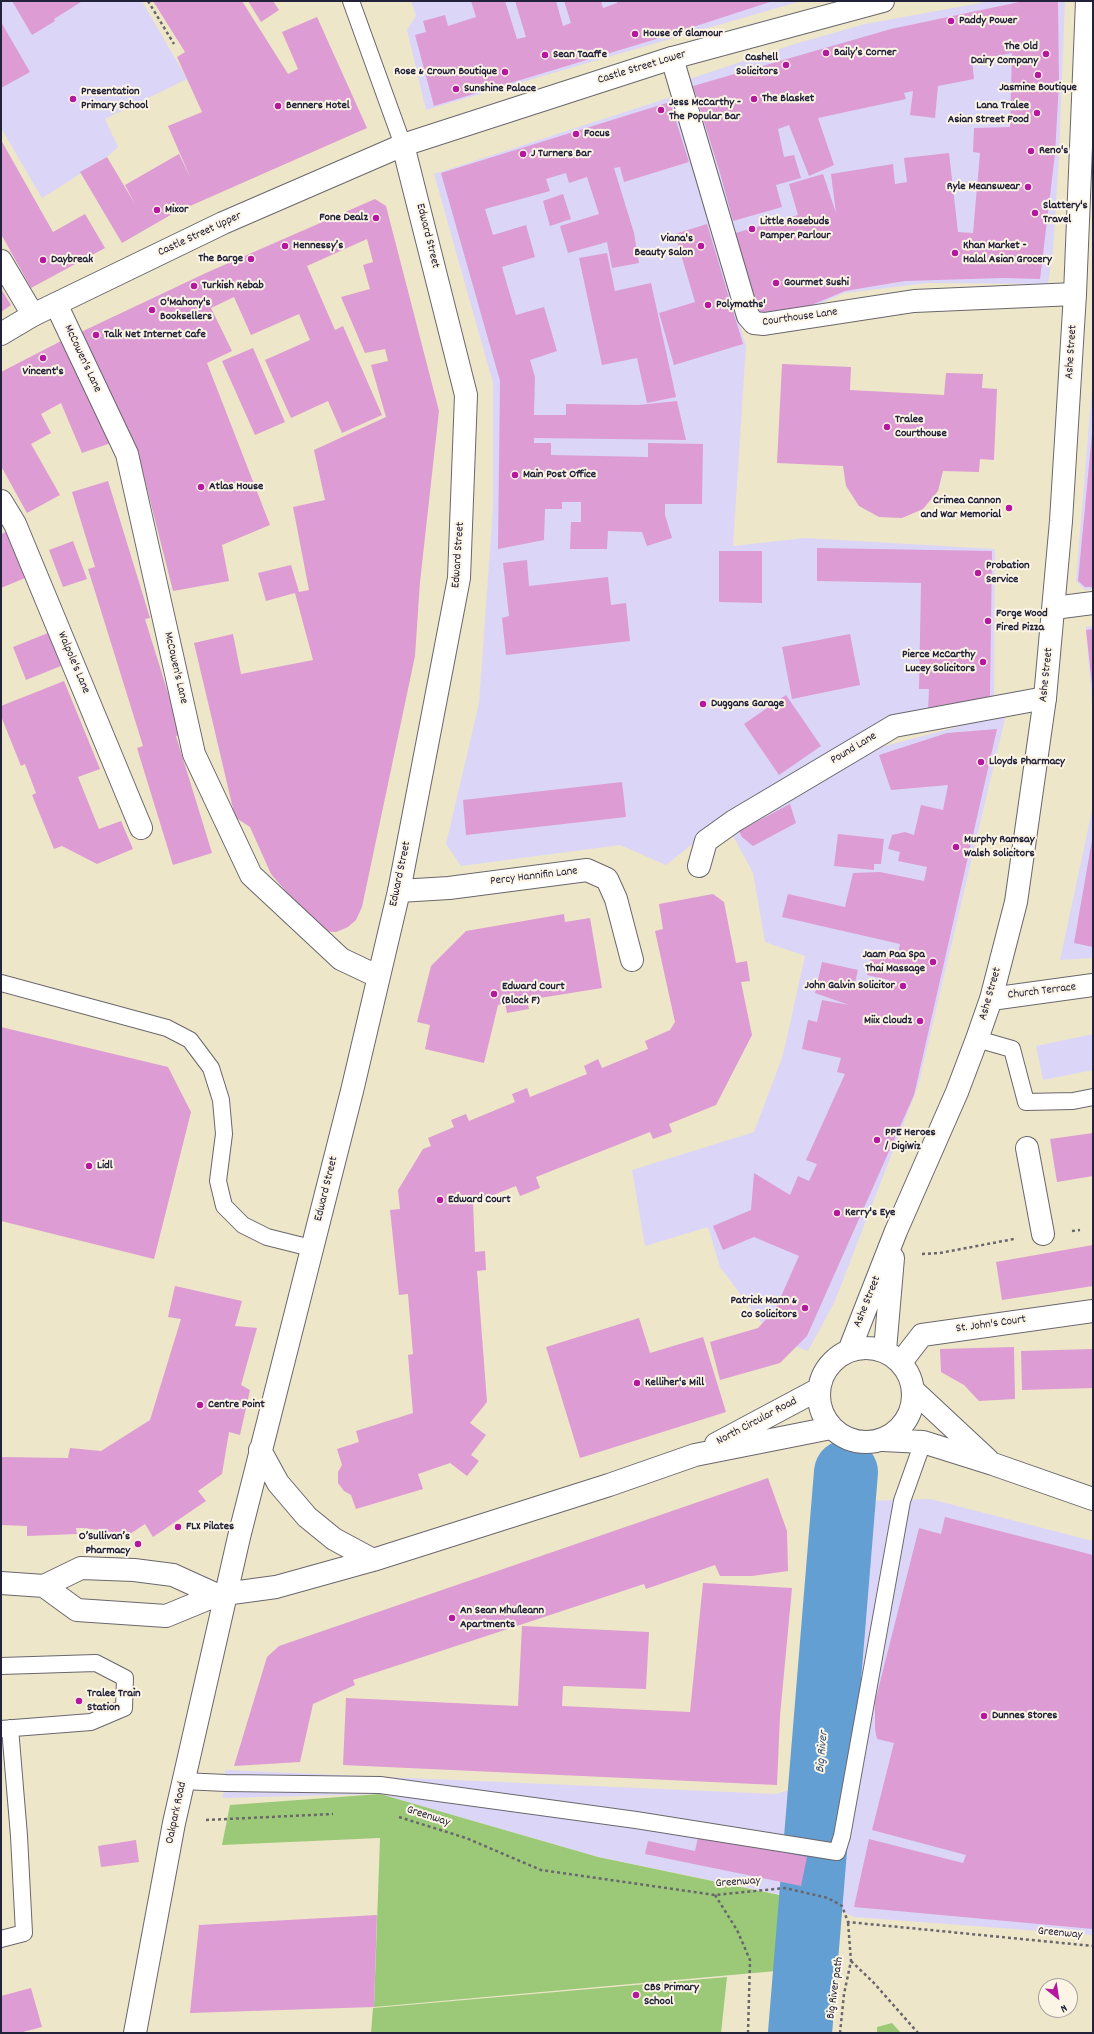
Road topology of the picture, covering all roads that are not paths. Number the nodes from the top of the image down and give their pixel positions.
1 (352, 1) edge
2 (883, 1) edge
3 (1087, 1) edge
4 (672, 58) junction
5 (403, 145) junction
6 (1, 261) edge
7 (1075, 294) junction
8 (56, 304) junction
9 (33, 315) junction
10 (1, 334) edge
11 (1, 501) edge
12 (1093, 603) edge
13 (1054, 608) junction
14 (1045, 698) junction
15 (142, 828) dead end
16 (699, 866) dead end
17 (399, 891) junction
18 (632, 960) dead end
19 (377, 976) junction
20 (1, 982) edge
21 (1093, 986) edge
22 (991, 999) junction
23 (977, 1039) junction
24 (1093, 1097) edge
25 (1027, 1148) dead end
26 (896, 1231) junction
27 (1043, 1234) road end
28 (311, 1248) junction
29 (1093, 1311) edge
30 (849, 1351) junction
31 (893, 1356) junction
32 (819, 1389) junction
33 (914, 1391) junction
34 (831, 1428) junction
35 (883, 1440) junction
36 (923, 1442) junction
37 (260, 1450) junction
38 (695, 1455) junction
39 (993, 1464) junction
40 (1093, 1499) edge
41 (373, 1560) junction
42 (1, 1584) edge
43 (44, 1586) junction
44 (222, 1595) junction
45 (1, 1666) edge
46 (6, 1728) edge
47 (184, 1781) junction
48 (1, 1939) edge
49 (135, 2033) edge

1 - 5 lane
2 - 4 main road, Castle Street Lower
3 - 7 main road, Ashe Street
4 - 5 main road, Castle Street Lower
4 - 7 main road, Courthouse Lane
5 - 8 main road, Castle Street Upper
5 - 17 main road, Edward Street
6 - 9 main road
7 - 13 main road, Ashe Street
8 - 9 main road, Castle Street Upper
8 - 19 main road, McCowen's Lane
9 - 10 main road, Castle Street Upper
11 - 15 main road, Walpole's Lane
12 - 13 main road
13 - 14 main road, Ashe Street
14 - 16 main road, Pound Lane
14 - 22 main road, Ashe Street
17 - 18 main road, Percy Hannifin Lane
17 - 19 main road, Edward Street
19 - 28 main road, Edward Street
20 - 28 lane
21 - 22 main road, Church Terrace
22 - 23 main road, Ashe Street
23 - 24 lane
23 - 26 main road, Ashe Street
25 - 27 main road
26 - 30 main road, Ashe Street
26 - 31 main road, Ashe Street
28 - 37 main road, Edward Street
29 - 31 main road, St. John's Court
30 - 31 main road
30 - 32 main road
31 - 33 main road
32 - 34 main road
32 - 38 main road, North Circular Road
33 - 35 main road
33 - 39 main road
34 - 35 main road
34 - 38 main road
35 - 36 main road
36 - 39 main road
36 - 47 lane
37 - 41 main road
37 - 44 main road, Edward Street
38 - 41 main road
39 - 40 main road
41 - 44 main road
42 - 43 main road
43 - 44 main road
43 - 44 main road
44 - 47 main road, Oakpark Road
45 - 46 lane
46 - 48 lane
47 - 49 main road, Oakpark Road

